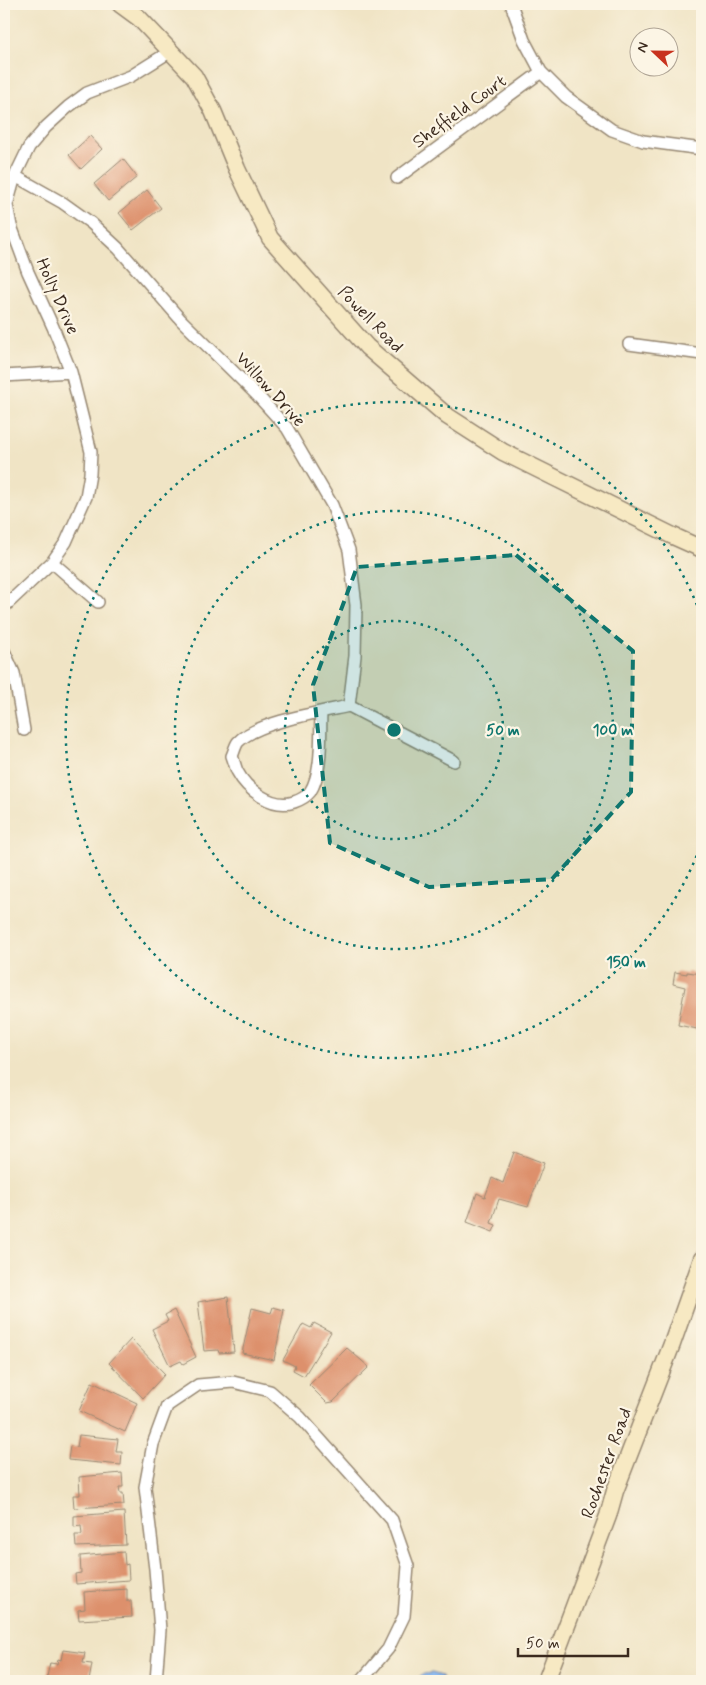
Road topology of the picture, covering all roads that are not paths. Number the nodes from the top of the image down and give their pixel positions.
1 (120, 4) edge
2 (511, 4) edge
3 (172, 51) junction
4 (542, 72) junction
5 (702, 149) edge
6 (15, 176) junction
7 (397, 178) dead end
8 (629, 344) dead end
9 (702, 354) edge
10 (71, 372) junction
11 (4, 376) edge
12 (702, 548) edge
13 (52, 562) junction
14 (98, 602) dead end
15 (4, 607) edge
16 (4, 651) edge
17 (349, 706) junction
18 (321, 712) junction
19 (24, 730) dead end
20 (454, 761) dead end
21 (702, 1259) edge
22 (156, 1681) edge
23 (361, 1681) edge
24 (546, 1681) edge

1 - 3 street, Powell Road
2 - 4 street
3 - 6 street, Holly Drive
3 - 12 street, Powell Road
4 - 5 street
4 - 7 street, Sheffield Court
6 - 10 street, Holly Drive
6 - 17 street, Willow Drive
8 - 9 street
10 - 11 street
10 - 13 street, Holly Drive
13 - 14 street
13 - 15 street, Holly Drive
16 - 19 street
17 - 18 street
17 - 20 street
18 - 18 street
21 - 24 street, Rochester Road
22 - 23 street

